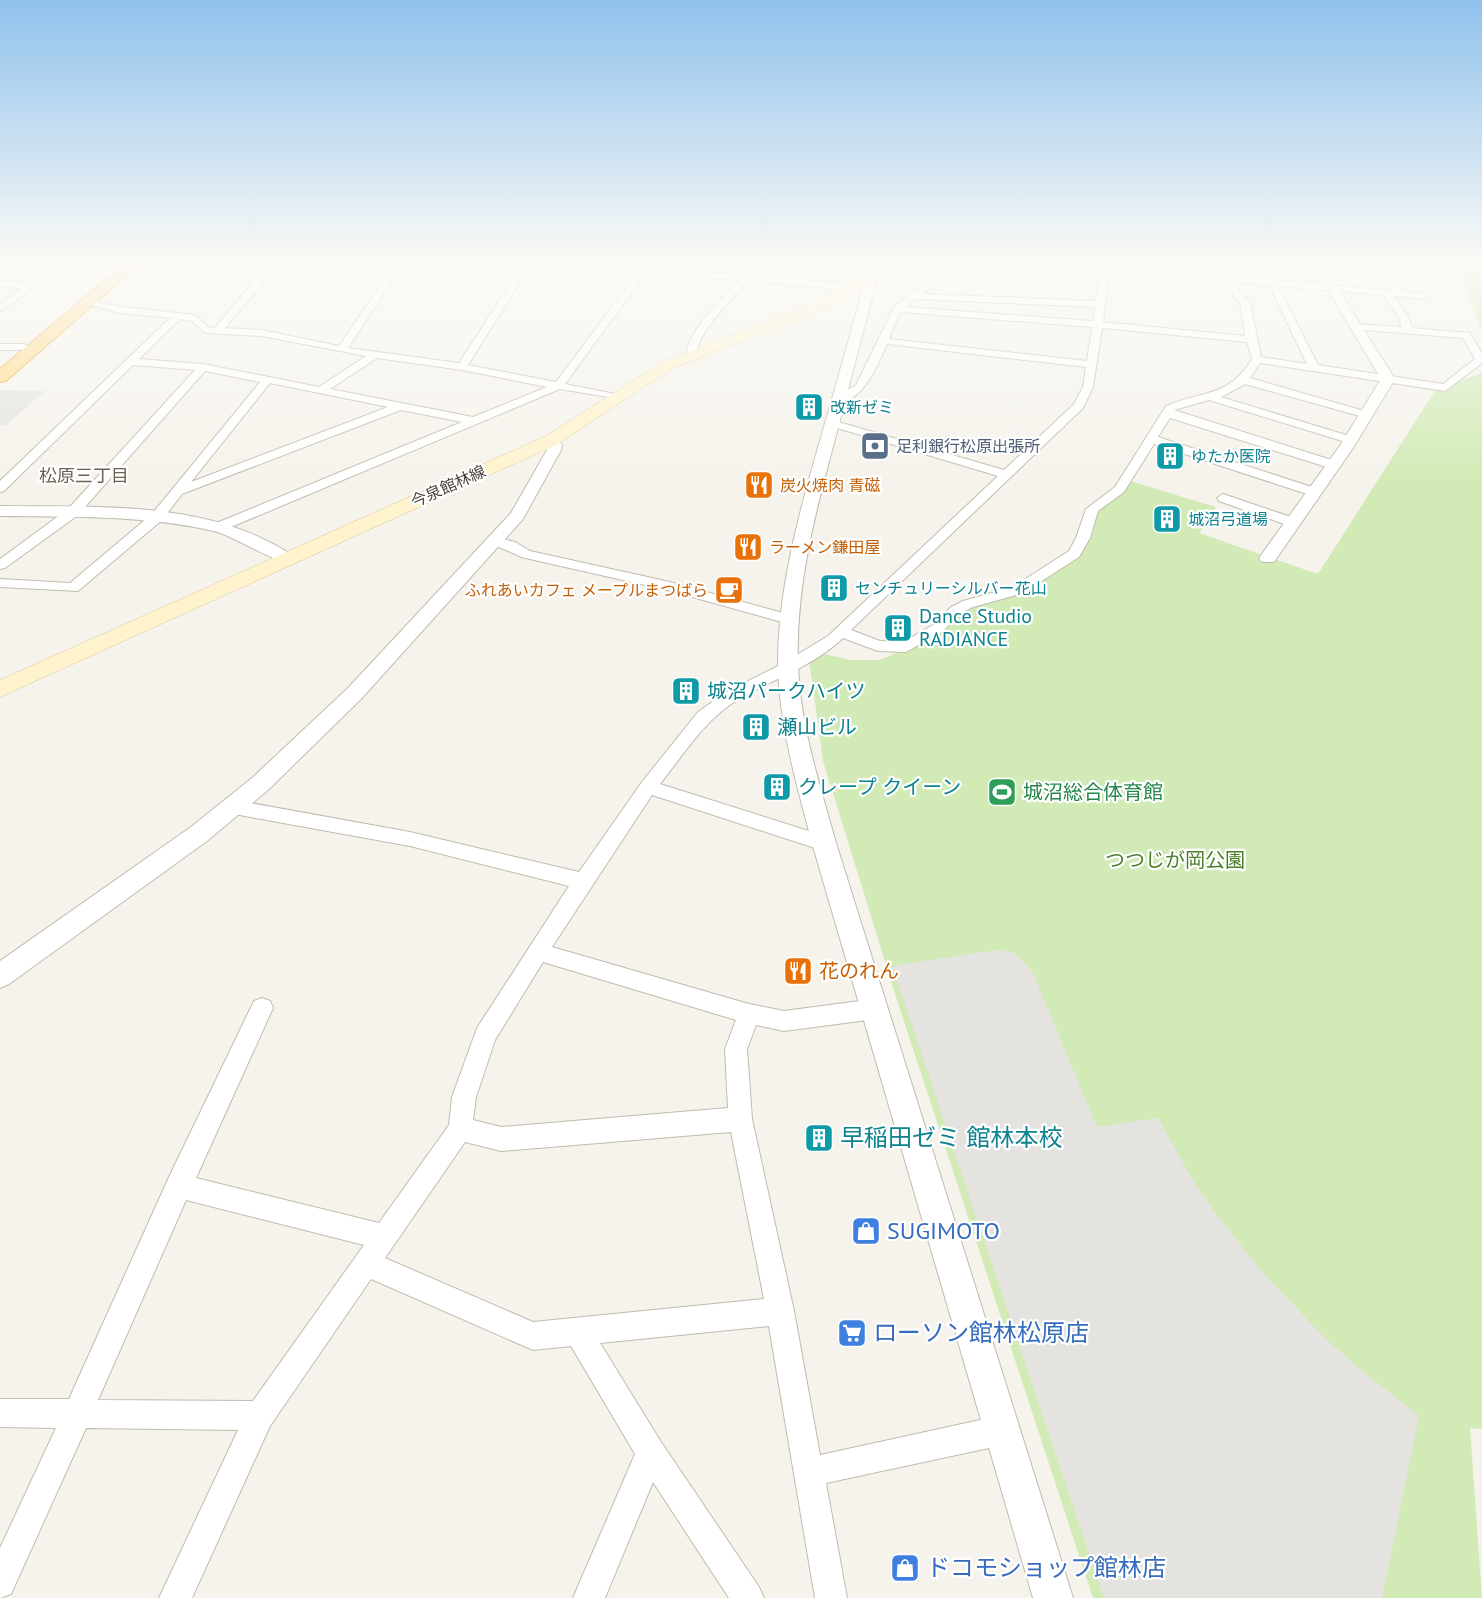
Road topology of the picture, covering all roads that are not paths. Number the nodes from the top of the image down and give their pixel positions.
1 (39, 335) edge
2 (50, 335) edge
3 (159, 335) edge
4 (269, 335) edge
5 (352, 335) edge
6 (483, 335) edge
7 (596, 335) edge
8 (698, 335) edge
9 (745, 335) edge
10 (853, 335) edge
11 (887, 335) edge
12 (1097, 335) edge
13 (1196, 335) edge
14 (1250, 335) edge
15 (1298, 335) edge
16 (1360, 335) edge
17 (1461, 335) edge
18 (1251, 340) junction
19 (884, 341) junction
20 (0, 347) edge
21 (24, 347) junction
22 (342, 350) junction
23 (376, 354) junction
24 (691, 355) junction
25 (1257, 359) junction
26 (132, 362) junction
27 (1092, 365) junction
28 (0, 366) edge
29 (203, 367) junction
30 (462, 367) junction
31 (1314, 367) junction
32 (0, 377) edge
33 (1388, 379) junction
34 (267, 380) junction
35 (1244, 380) junction
36 (558, 386) junction
37 (322, 390) junction
38 (1208, 396) junction
39 (616, 397) junction
40 (402, 406) junction
41 (835, 411) junction
42 (1166, 413) junction
43 (1367, 415) junction
44 (474, 421) junction
45 (1151, 439) junction
46 (552, 440) junction
47 (1352, 440) junction
48 (1334, 465) junction
49 (1007, 475) junction
50 (0, 488) edge
51 (180, 491) junction
52 (1314, 492) junction
53 (1223, 498) dead end
54 (0, 511) edge
55 (73, 512) junction
56 (157, 517) junction
57 (1292, 522) junction
58 (219, 527) junction
59 (496, 541) junction
60 (1269, 558) dead end
61 (287, 559) junction
62 (0, 565) edge
63 (0, 582) edge
64 (789, 619) junction
65 (839, 632) junction
66 (788, 668) junction
67 (0, 689) edge
68 (648, 787) junction
69 (234, 807) junction
70 (824, 843) junction
71 (583, 881) junction
72 (538, 952) junction
73 (0, 976) edge
74 (262, 1008) dead end
75 (875, 1009) junction
76 (749, 1014) junction
77 (740, 1119) junction
78 (460, 1129) junction
79 (178, 1186) junction
80 (383, 1237) junction
81 (368, 1263) junction
82 (780, 1311) junction
83 (578, 1332) junction
84 (0, 1413) edge
85 (78, 1415) junction
86 (260, 1416) junction
87 (1004, 1430) junction
88 (651, 1452) junction
89 (808, 1472) junction
90 (0, 1583) edge
91 (175, 1598) edge
92 (589, 1598) edge
93 (748, 1598) edge
94 (831, 1598) edge
95 (1053, 1598) edge

1 - 21 highway
2 - 32 highway
3 - 26 street
4 - 22 street
5 - 22 street
6 - 30 street
7 - 36 street
8 - 24 street
9 - 24 main road, 今泉館林線
10 - 41 street
11 - 19 street
12 - 27 street
13 - 18 street
14 - 18 street
15 - 31 street
16 - 33 street
17 - 33 street
18 - 25 street
19 - 27 street
19 - 41 street
20 - 21 street
21 - 28 highway
22 - 23 street
23 - 30 street
23 - 37 street
24 - 39 main road, 今泉館林線
25 - 31 street
25 - 35 street
26 - 29 street
26 - 50 street
27 - 49 street
29 - 34 street
29 - 55 street
30 - 36 street
31 - 33 street
33 - 43 street
34 - 37 street
34 - 51 street
35 - 38 street
35 - 43 street
36 - 39 street
36 - 44 street
37 - 40 street
38 - 42 street
38 - 47 street
39 - 46 main road, 今泉館林線
40 - 44 street
40 - 51 street
41 - 49 street
41 - 64 street
42 - 45 street
42 - 48 street
43 - 47 street
44 - 58 street
45 - 52 street
45 - 65 street
46 - 59 street
46 - 61 main road, 今泉館林線
47 - 48 street
48 - 52 street
49 - 65 street
51 - 56 street
52 - 57 street
53 - 57 street
54 - 55 street
55 - 56 street
55 - 62 street
56 - 58 street
56 - 63 street
57 - 60 street
58 - 61 street
59 - 64 street
59 - 69 street
61 - 67 main road, 今泉館林線
64 - 66 street
65 - 66 street
66 - 68 street
66 - 70 street
68 - 70 street
68 - 71 street
69 - 71 street
69 - 73 street
70 - 75 street
71 - 72 street
72 - 76 street
72 - 78 street
74 - 79 street
75 - 76 street
75 - 87 street
76 - 77 street
77 - 78 street
77 - 82 street
78 - 80 street
79 - 80 street
79 - 85 street
80 - 81 street
81 - 83 street
81 - 86 street
82 - 83 street
82 - 89 street
83 - 88 street
84 - 85 street
85 - 86 street
85 - 90 street
86 - 91 street
87 - 89 street
87 - 95 street
88 - 92 street
88 - 93 street
89 - 94 street

